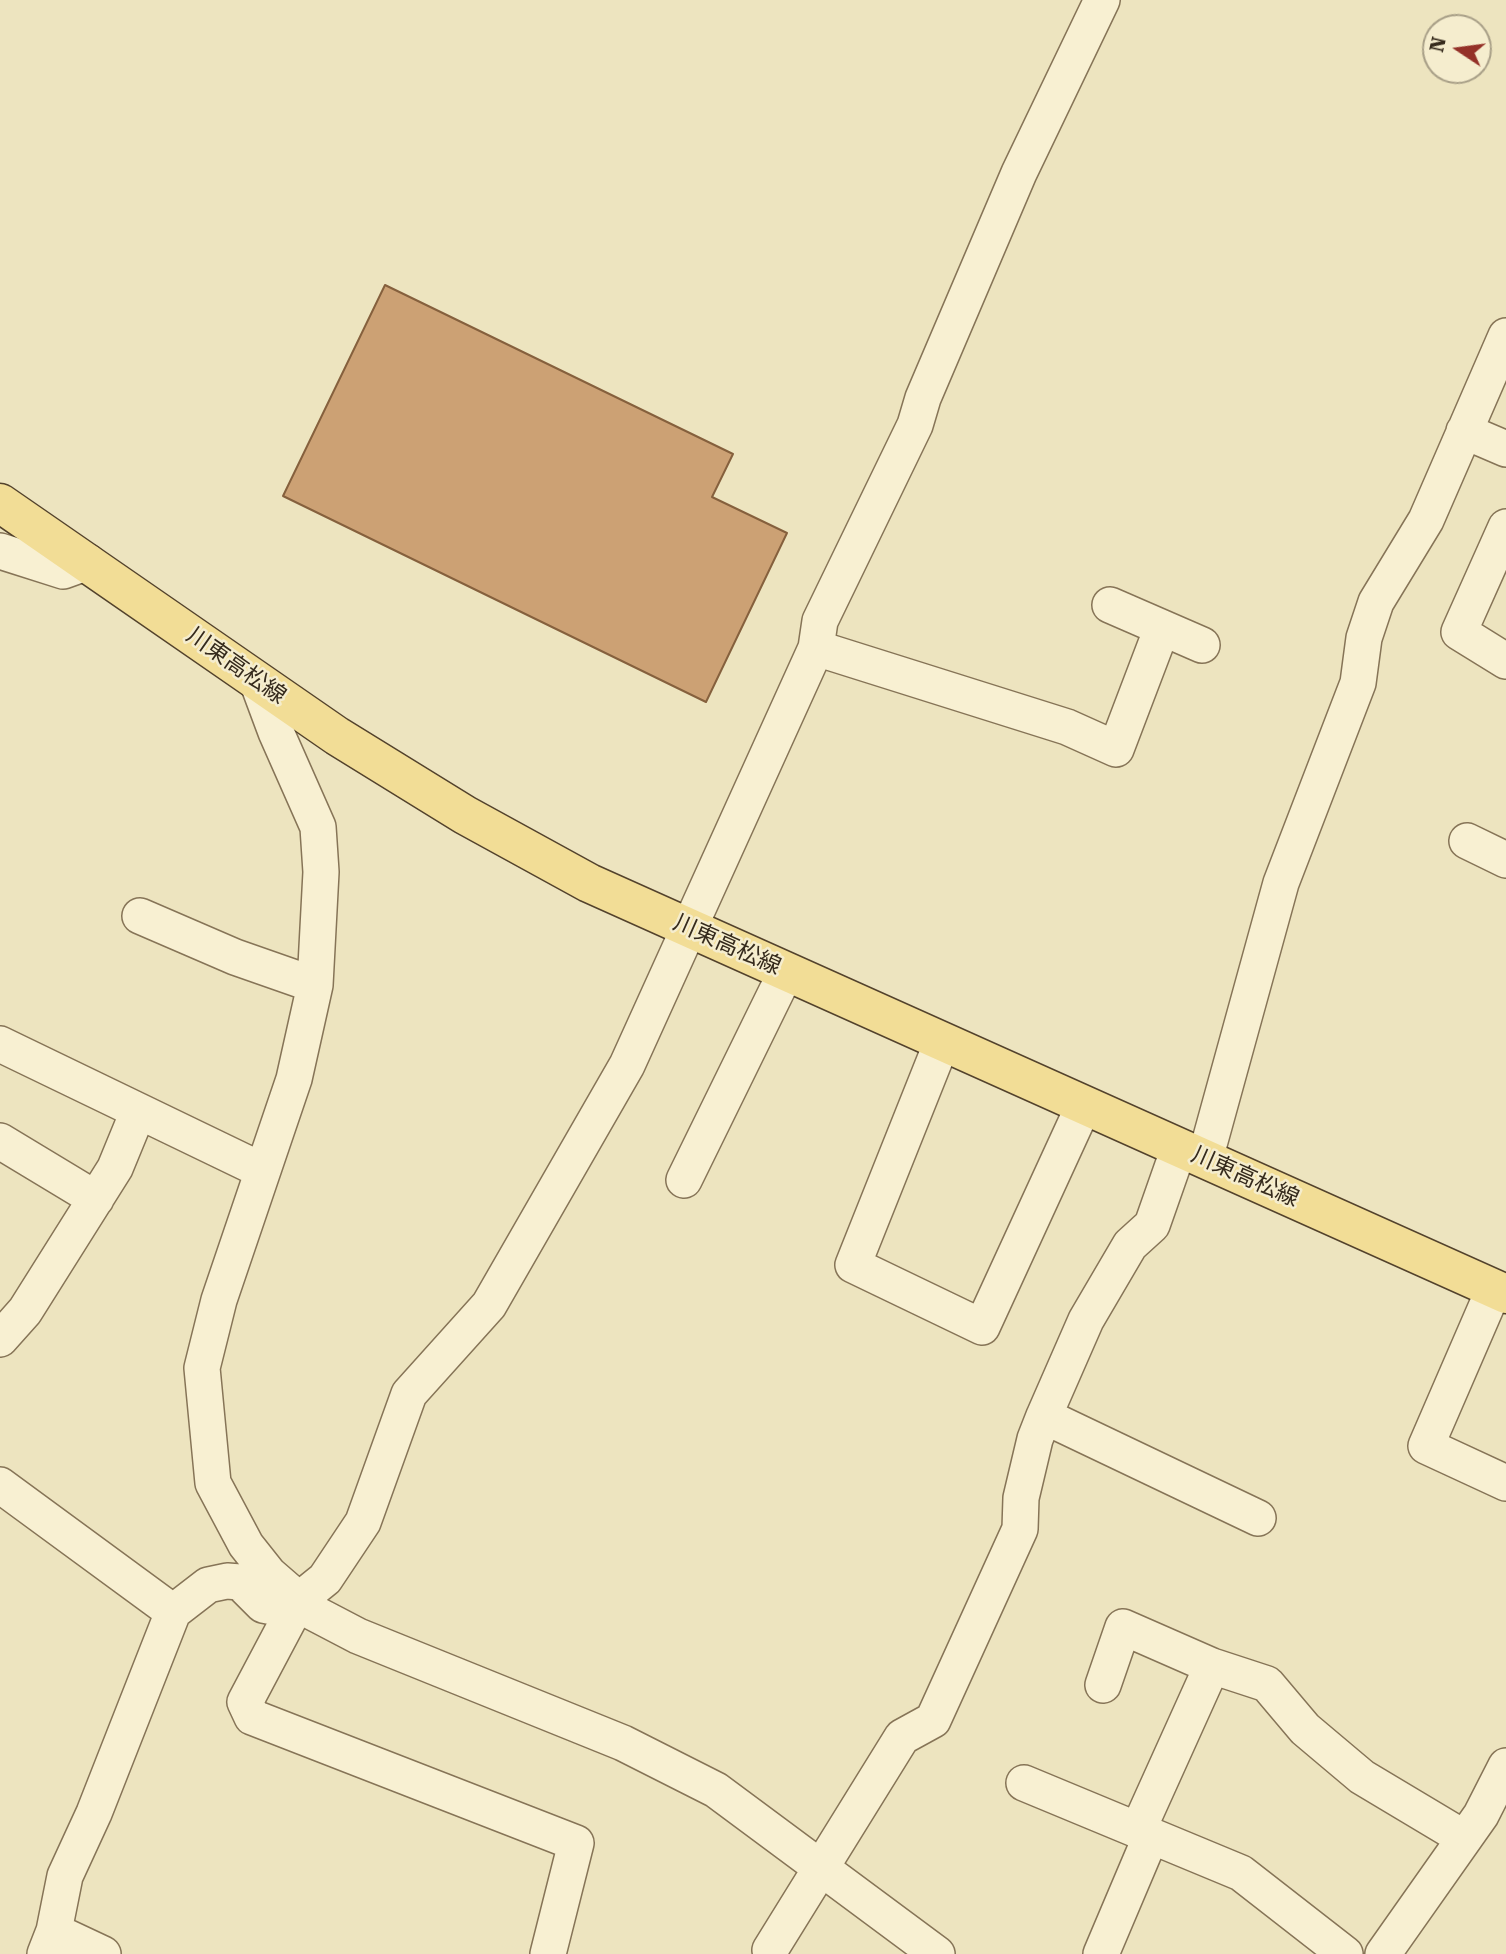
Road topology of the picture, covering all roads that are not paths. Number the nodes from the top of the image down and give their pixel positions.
1 (1102, 0) edge
2 (1506, 336) edge
3 (1464, 431) junction
4 (1506, 449) edge
5 (0, 503) edge
6 (1506, 527) edge
7 (0, 551) edge
8 (88, 562) junction
9 (1110, 605) dead end
10 (1162, 628) junction
11 (1202, 645) dead end
12 (816, 648) junction
13 (1506, 661) edge
14 (257, 681) junction
15 (1467, 841) dead end
16 (1506, 860) edge
17 (140, 916) dead end
18 (688, 928) junction
19 (786, 972) junction
20 (315, 985) junction
21 (942, 1042) junction
22 (0, 1044) edge
23 (1084, 1105) junction
24 (138, 1112) junction
25 (0, 1141) edge
26 (1192, 1154) junction
27 (261, 1170) junction
28 (684, 1180) dead end
29 (96, 1199) junction
30 (1500, 1292) edge
31 (0, 1339) edge
32 (1044, 1416) junction
33 (1506, 1483) edge
34 (0, 1485) edge
35 (1258, 1518) dead end
36 (296, 1605) junction
37 (173, 1612) junction
38 (1212, 1666) junction
39 (1102, 1685) dead end
40 (1506, 1766) edge
41 (1024, 1783) dead end
42 (1144, 1833) junction
43 (1464, 1838) junction
44 (822, 1870) junction
45 (49, 1942) edge
46 (770, 1950) dead end
47 (1381, 1953) edge
48 (103, 1954) edge
49 (548, 1954) edge
50 (937, 1954) edge
51 (1101, 1954) edge
52 (1345, 1954) edge

1 - 12 street
2 - 3 street
3 - 4 street
3 - 26 street
5 - 8 main road, 川東高松線
6 - 13 street
7 - 8 street
8 - 14 main road, 川東高松線
9 - 10 street
10 - 11 street
10 - 12 street
12 - 18 street
14 - 18 main road, 川東高松線
14 - 20 street
15 - 16 street
17 - 20 street
18 - 19 main road, 川東高松線
18 - 36 street
19 - 21 main road, 川東高松線
19 - 28 street
20 - 27 street
21 - 23 main road, 川東高松線
21 - 23 street
22 - 24 street
23 - 26 main road, 川東高松線
24 - 27 street
24 - 29 street
25 - 29 street
26 - 30 main road, 川東高松線
26 - 32 street
27 - 36 street
29 - 31 street
30 - 33 street
32 - 35 street
32 - 44 street
34 - 37 street
36 - 37 street
36 - 44 street
36 - 49 street
37 - 45 street
38 - 39 street
38 - 42 street
38 - 43 street
40 - 43 street
41 - 42 street
42 - 51 street
42 - 52 street
43 - 47 street
44 - 46 street
44 - 50 street
45 - 48 street

